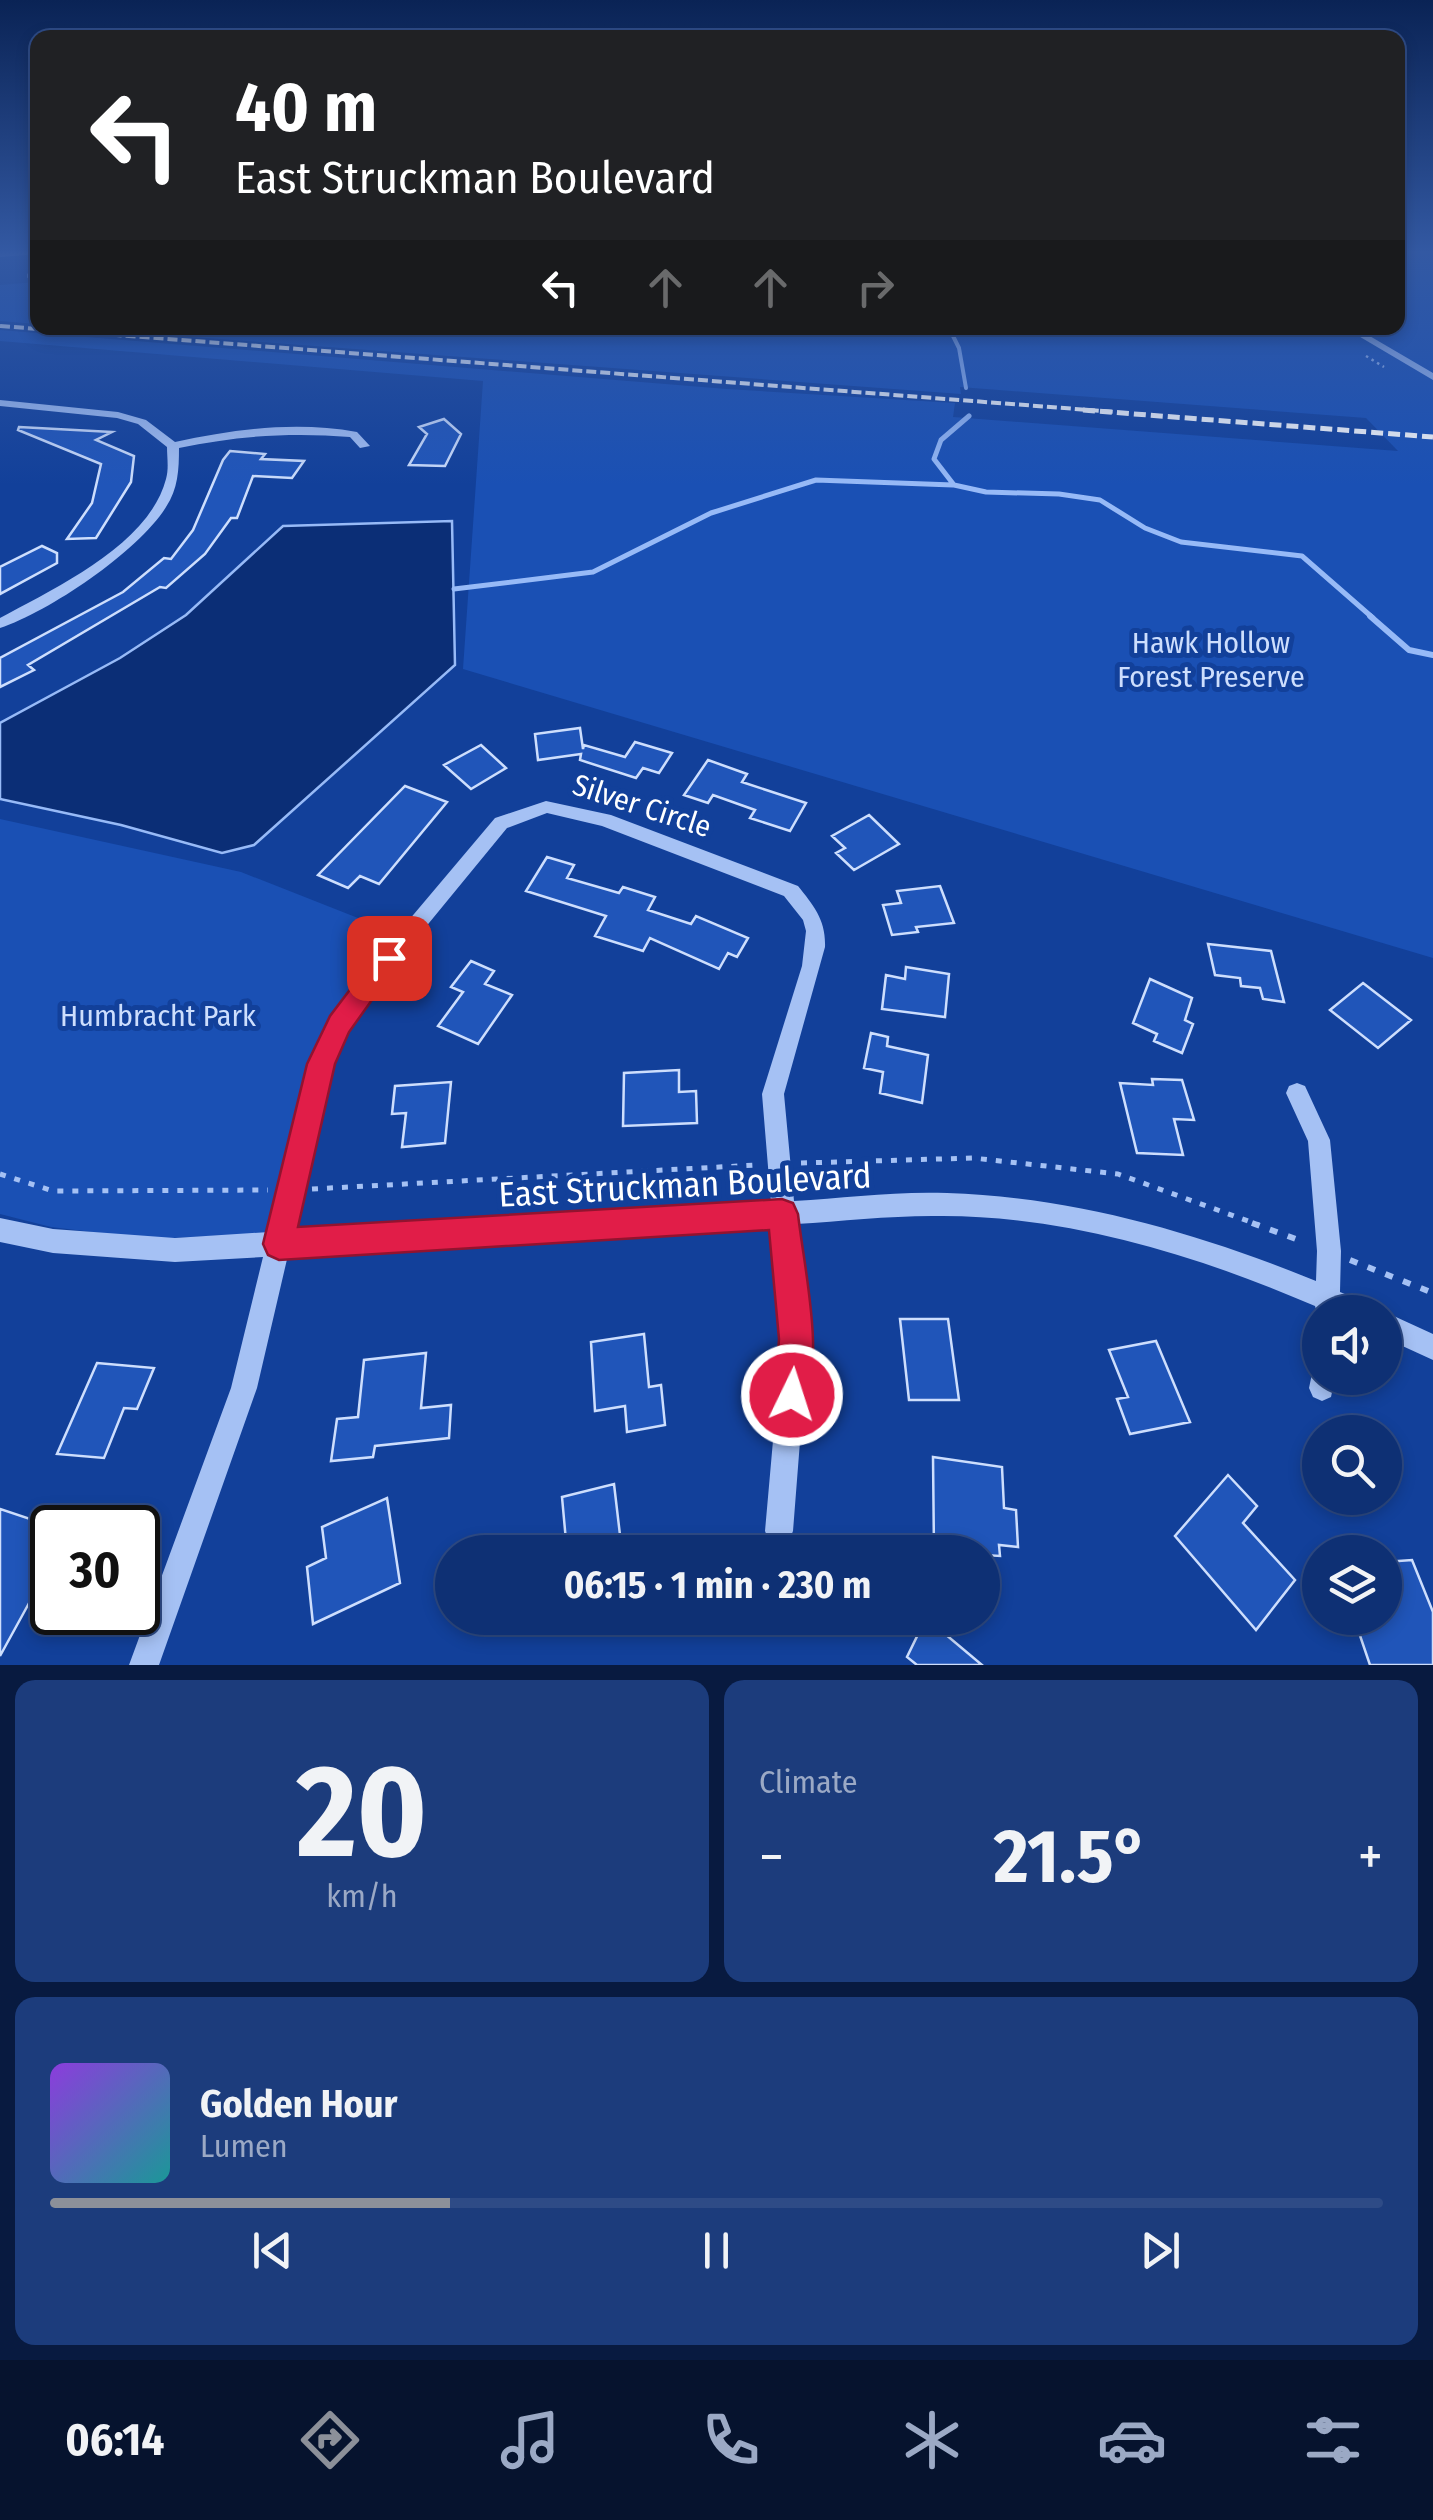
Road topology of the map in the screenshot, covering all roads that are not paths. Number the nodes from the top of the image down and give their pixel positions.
1 (1362, 335) edge
2 (1433, 378) edge
3 (0, 403) edge
4 (173, 446) junction
5 (364, 446) dead end
6 (0, 624) edge
7 (1296, 1093) dead end
8 (782, 1214) junction
9 (0, 1230) edge
10 (279, 1244) junction
11 (1328, 1295) edge
12 (1302, 1296) edge
13 (1402, 1332) edge
14 (1433, 1346) edge
15 (779, 1531) dead end
16 (144, 1665) edge

1 - 2 street
3 - 4 street
4 - 5 street
4 - 6 street
7 - 11 street
8 - 10 street, East Struckman Boulevard
8 - 10 street, Silver Circle
8 - 12 street, East Struckman Boulevard
8 - 15 street, Silver Circle
9 - 10 street, East Struckman Boulevard
10 - 16 street, Silver Circle
13 - 14 street

